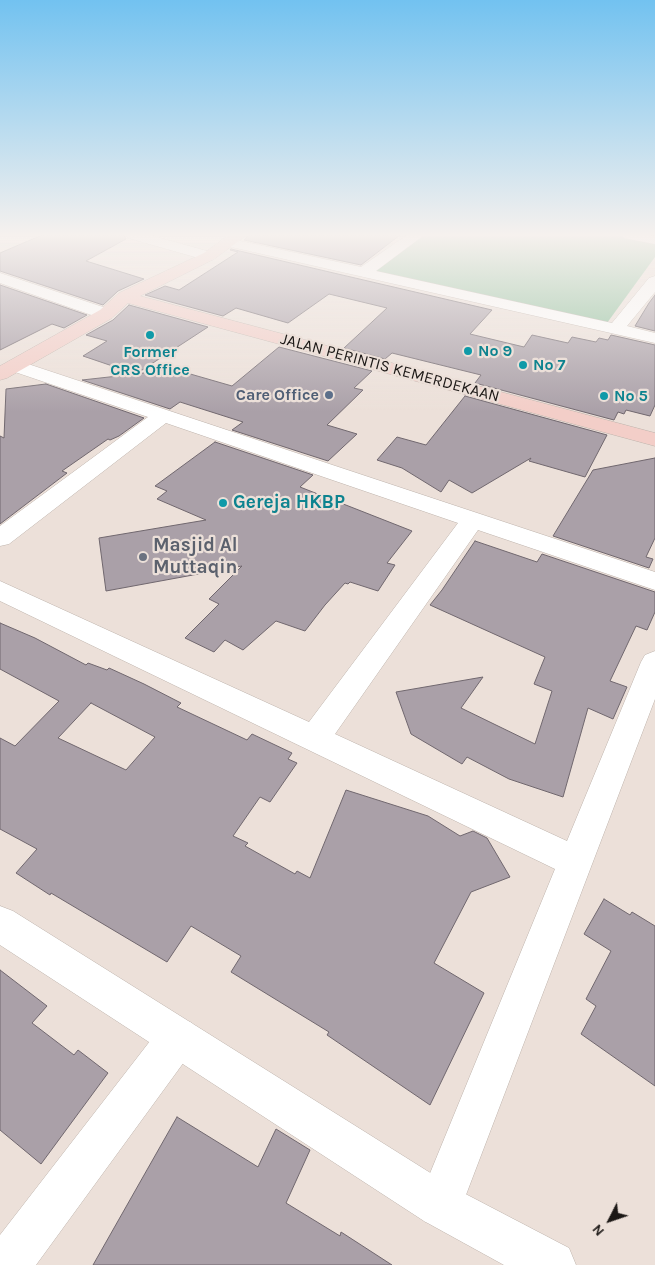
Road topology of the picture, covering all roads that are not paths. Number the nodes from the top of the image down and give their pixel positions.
1 (47, 294) edge
2 (131, 294) edge
3 (461, 294) edge
4 (644, 294) edge
5 (125, 297) junction
6 (106, 314) junction
7 (616, 329) junction
8 (655, 338) edge
9 (8, 370) edge
10 (164, 416) junction
11 (655, 440) edge
12 (473, 520) junction
13 (0, 538) edge
14 (655, 581) edge
15 (0, 590) edge
16 (655, 662) edge
17 (315, 738) junction
18 (576, 862) junction
19 (0, 924) edge
20 (178, 1037) junction
21 (440, 1205) junction
22 (7, 1265) edge
23 (552, 1265) edge

1 - 6 street
2 - 5 main road
3 - 7 street
4 - 7 street
5 - 6 main road
5 - 11 main road, JALAN PERINTIS KEMERDEKAAN
6 - 9 main road
7 - 8 street
9 - 10 street
10 - 12 street
10 - 13 street
12 - 14 street
12 - 17 street
15 - 17 street
16 - 18 street
17 - 18 street
18 - 21 street
19 - 20 street
20 - 21 street
20 - 22 street
21 - 23 street

